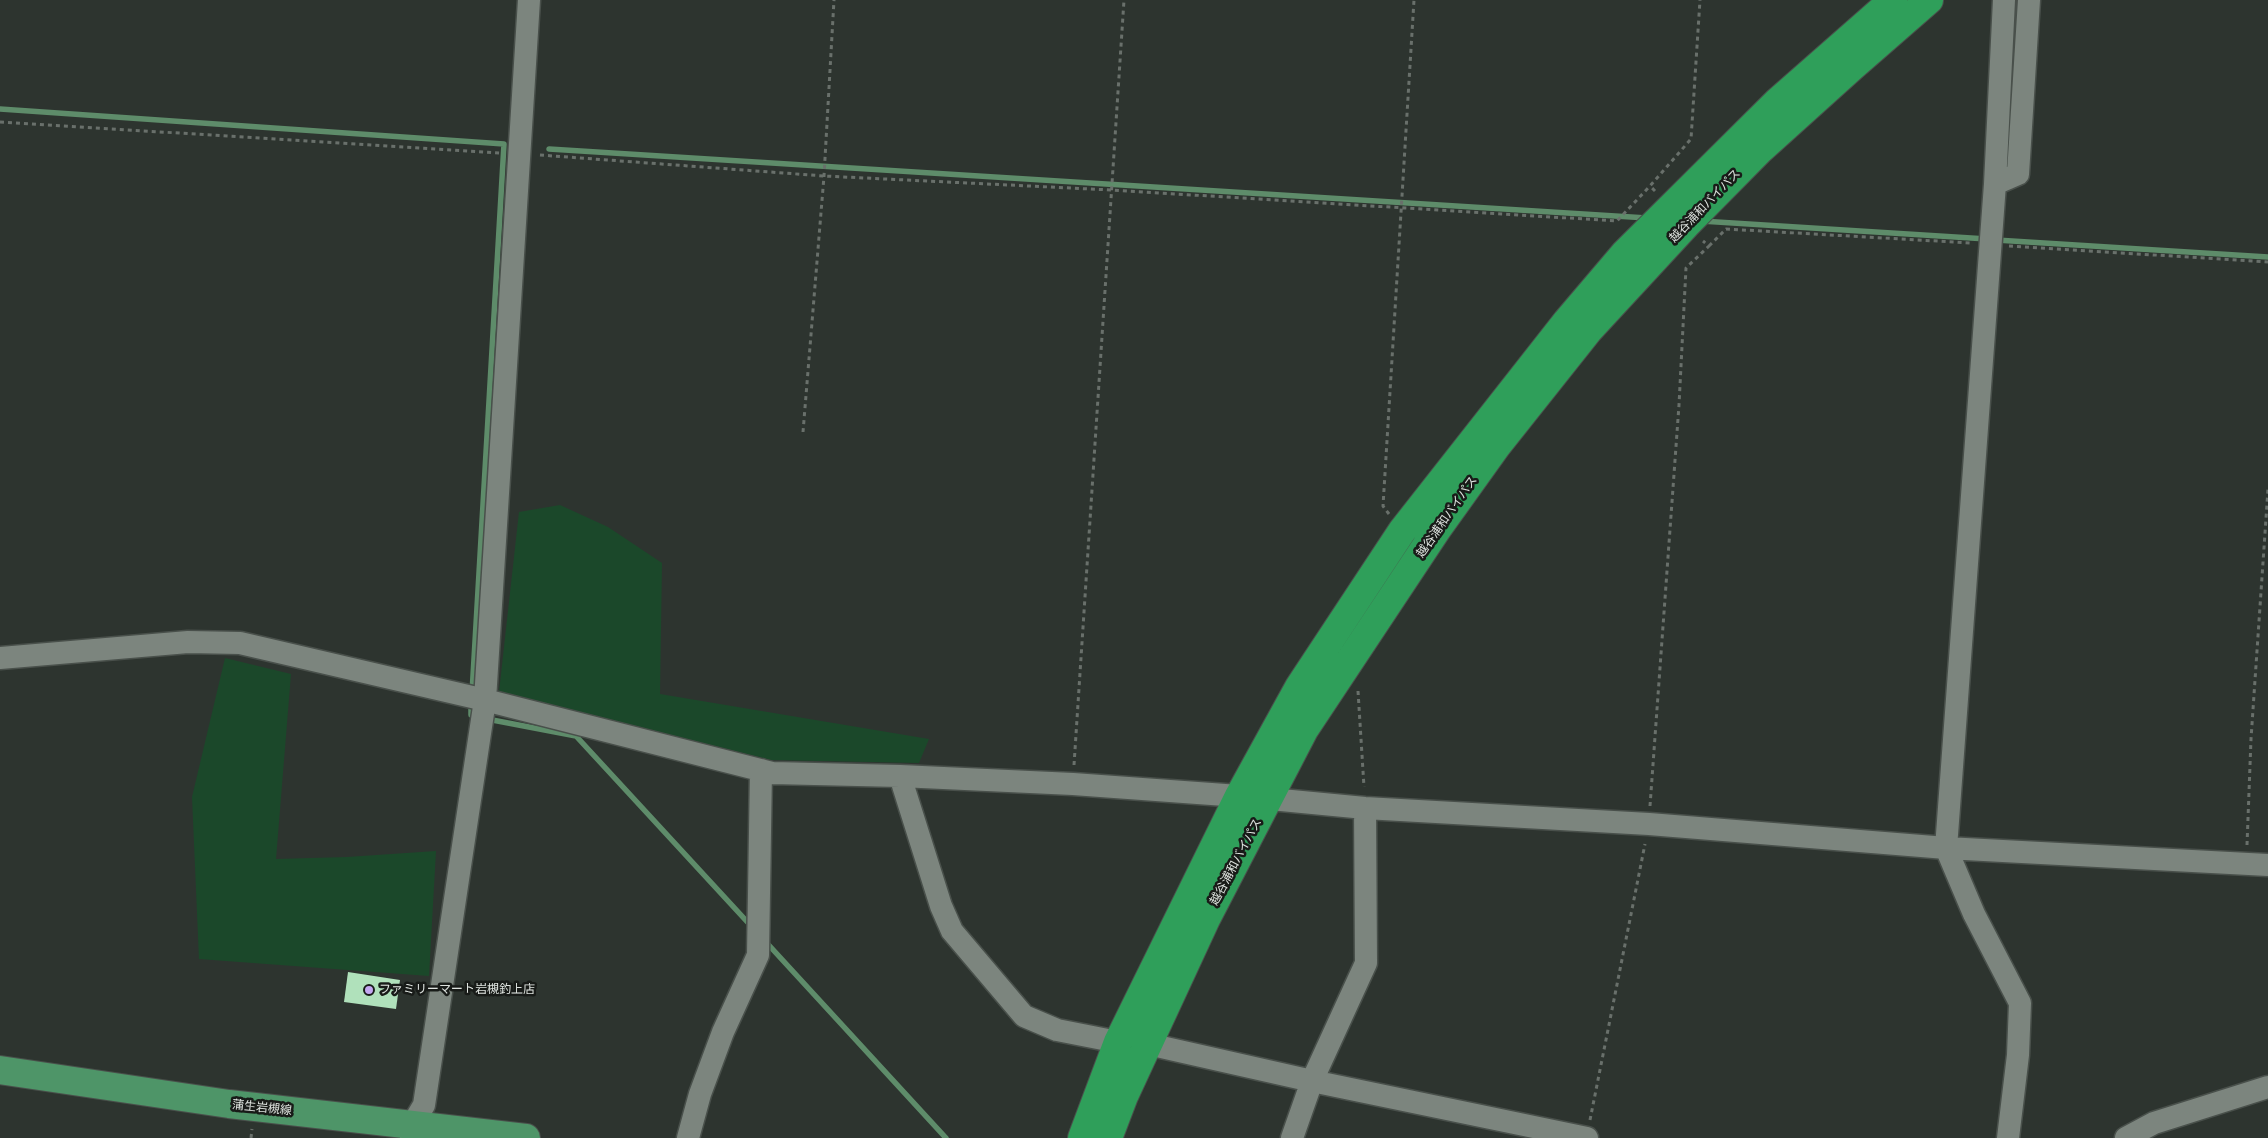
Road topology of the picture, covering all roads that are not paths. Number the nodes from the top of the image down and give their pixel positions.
1 (529, 0) edge
2 (1893, 0) edge
3 (1929, 0) edge
4 (2004, 0) edge
5 (2030, 0) edge
6 (1995, 184) junction
7 (1679, 216) junction
8 (0, 658) edge
9 (485, 700) junction
10 (761, 770) junction
11 (900, 776) junction
12 (1239, 796) junction
13 (1269, 799) junction
14 (1365, 808) junction
15 (1946, 848) junction
16 (2257, 865) edge
17 (1118, 1042) junction
18 (1148, 1044) junction
19 (0, 1070) edge
20 (1312, 1081) junction
21 (2268, 1087) edge
22 (411, 1131) edge
23 (526, 1138) edge
24 (688, 1138) edge
25 (1082, 1138) edge
26 (1108, 1138) edge
27 (1292, 1138) edge
28 (1587, 1138) edge
29 (2008, 1138) edge
30 (2126, 1138) edge

1 - 9 street
2 - 7 highway, 越谷浦和バイパス
3 - 7 highway, 越谷浦和バイパス
4 - 6 street
5 - 6 street
6 - 15 street
7 - 12 highway, 越谷浦和バイパス
7 - 13 highway, 越谷浦和バイパス
8 - 9 street
9 - 10 street
9 - 22 street
10 - 11 street
10 - 24 street
11 - 12 street
11 - 17 street
12 - 13 street
12 - 17 highway, 越谷浦和バイパス
13 - 14 street
13 - 18 highway, 越谷浦和バイパス
14 - 15 street
14 - 20 street
15 - 16 street
15 - 29 street
17 - 25 highway, 越谷浦和バイパス
18 - 20 street
18 - 26 highway, 越谷浦和バイパス
19 - 22 main road, 蒲生岩槻線
20 - 27 street
20 - 28 street
21 - 30 street
22 - 23 main road, 蒲生岩槻線

